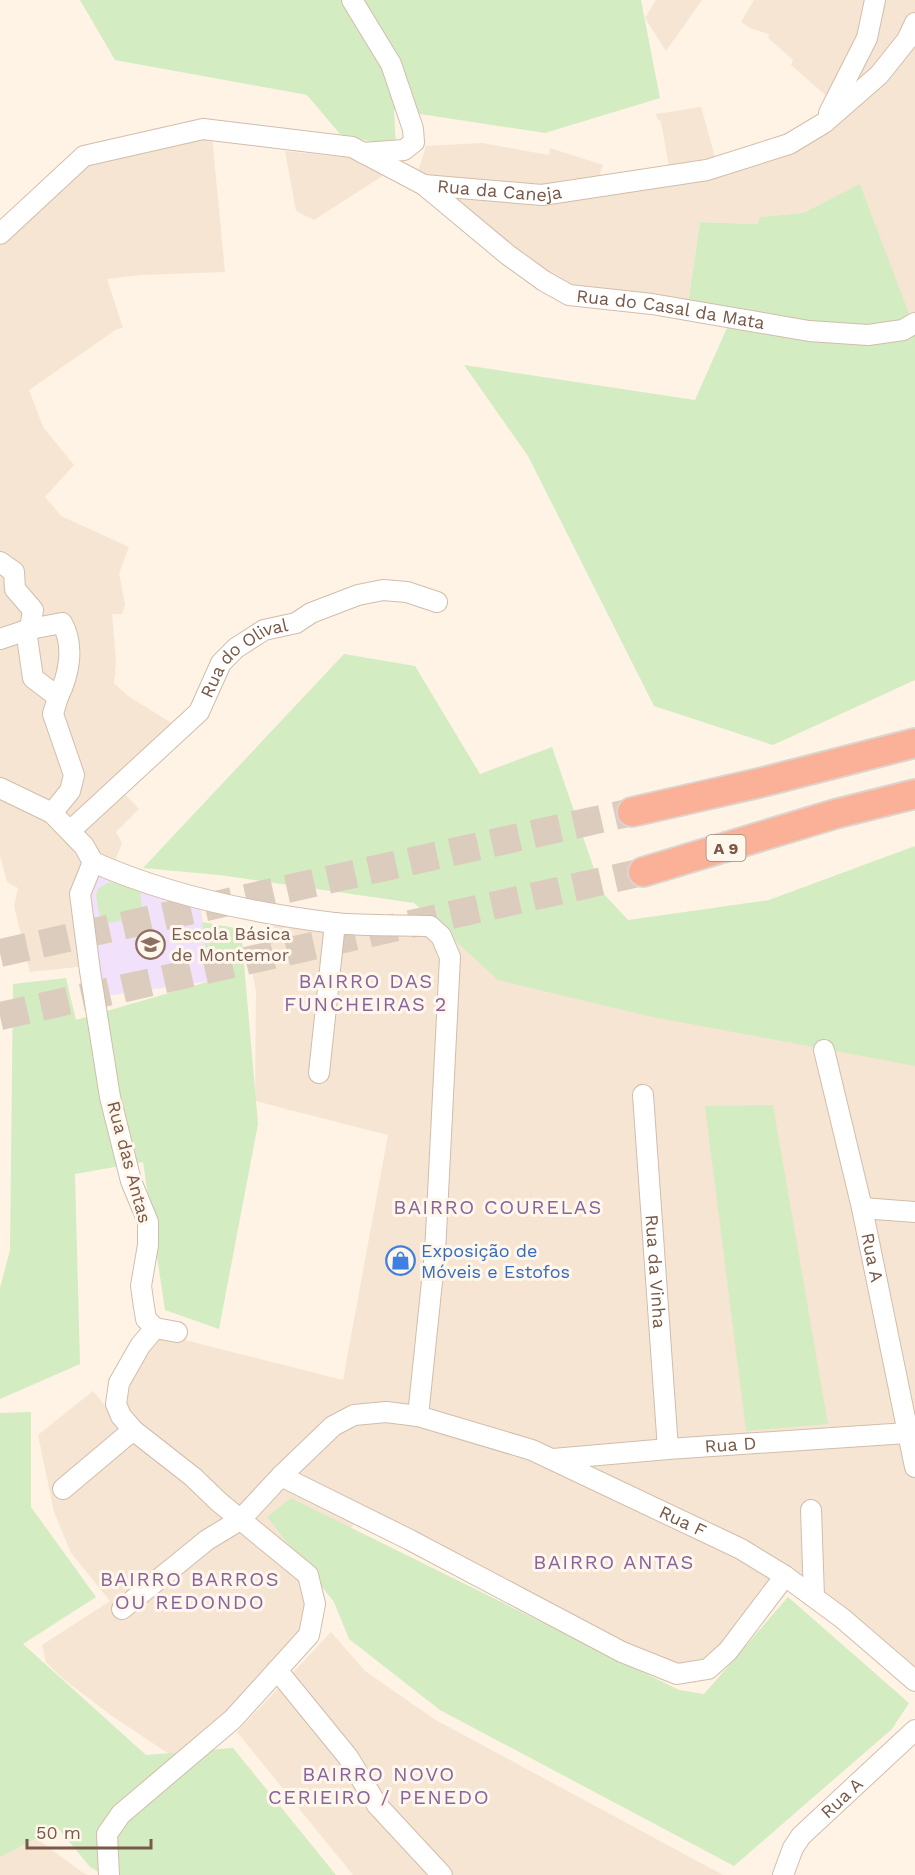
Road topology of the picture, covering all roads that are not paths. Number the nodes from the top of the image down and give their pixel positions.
1 (352, 0) edge
2 (875, 0) edge
3 (915, 23) edge
4 (824, 123) junction
5 (363, 153) junction
6 (424, 185) junction
7 (0, 234) edge
8 (915, 323) edge
9 (0, 562) edge
10 (437, 602) dead end
11 (30, 629) junction
12 (0, 639) edge
13 (57, 697) junction
14 (915, 743) edge
15 (0, 788) edge
16 (915, 794) edge
17 (915, 808) edge
18 (632, 812) tunnel mouth
19 (52, 813) junction
20 (808, 823) junction
21 (70, 831) junction
22 (93, 862) junction
23 (643, 872) tunnel mouth
24 (335, 923) junction
25 (824, 1050) dead end
26 (319, 1073) dead end
27 (643, 1095) dead end
28 (862, 1208) junction
29 (915, 1212) edge
30 (155, 1328) junction
31 (177, 1332) dead end
32 (418, 1416) junction
33 (133, 1430) junction
34 (907, 1433) junction
35 (668, 1449) junction
36 (553, 1459) junction
37 (915, 1467) edge
38 (281, 1476) junction
39 (63, 1489) dead end
40 (811, 1510) dead end
41 (240, 1520) junction
42 (785, 1576) junction
43 (814, 1597) junction
44 (122, 1609) dead end
45 (277, 1670) junction
46 (915, 1681) edge
47 (915, 1730) edge
48 (109, 1875) edge
49 (441, 1875) edge
50 (783, 1875) edge

1 - 5 street
2 - 4 street
3 - 4 street, Rua da Caneja
4 - 6 street, Rua da Caneja
5 - 6 street, Rua da Caneja
5 - 7 street, Rua da Caneja
6 - 8 street, Rua do Casal da Mata
9 - 11 street
10 - 21 street, Rua do Olival
11 - 12 street
11 - 13 street
11 - 13 street
13 - 19 street
14 - 18 highway
15 - 19 street
16 - 20 highway, A 9
17 - 20 highway
19 - 21 street
20 - 23 highway, A 9
21 - 22 street
22 - 24 street
22 - 30 street, Rua das Antas
24 - 26 street
24 - 32 street
25 - 28 street, Rua A
27 - 35 street, Rua da Vinha
28 - 29 street
28 - 34 street, Rua A
30 - 31 street
30 - 33 street
32 - 36 street, Rua F
32 - 38 street, Rua F
33 - 39 street
33 - 41 street
34 - 35 street, Rua D
34 - 37 street, Rua A
35 - 36 street, Rua D
36 - 42 street, Rua F
38 - 41 street, Rua F
38 - 42 street
40 - 43 street
41 - 44 street, Rua F
41 - 45 street
42 - 43 street, Rua F
43 - 46 street, Rua F
45 - 48 street
45 - 49 street
47 - 50 street, Rua A

